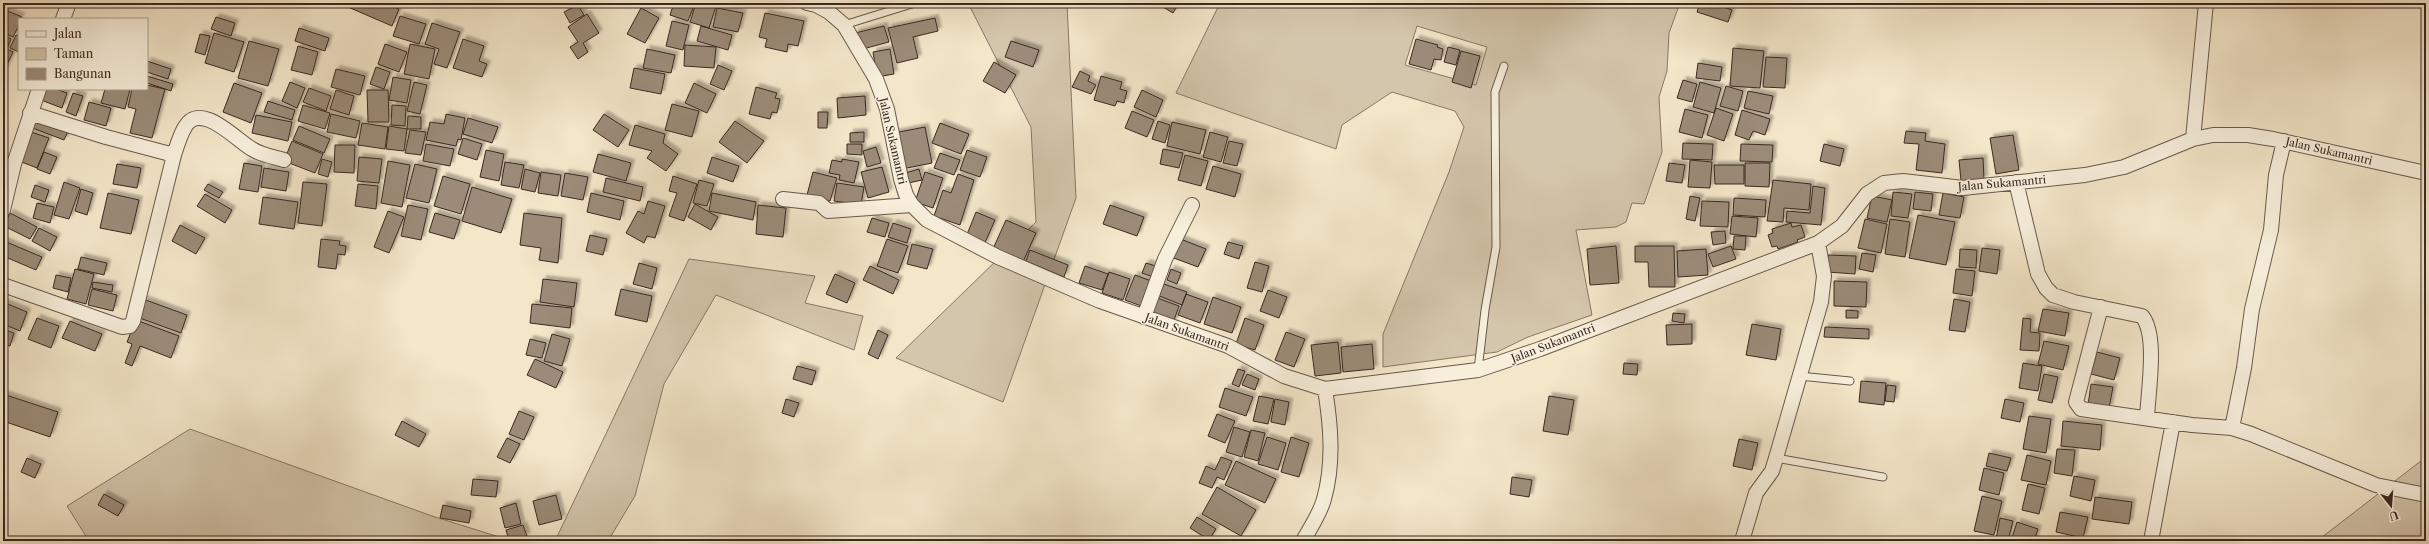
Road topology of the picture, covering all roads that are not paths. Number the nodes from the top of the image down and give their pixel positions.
1 (69, 3) edge
2 (807, 3) edge
3 (915, 3) edge
4 (2206, 3) edge
5 (64, 18) edge
6 (844, 25) junction
7 (1504, 66) dead end
8 (39, 90) edge
9 (30, 113) junction
10 (2193, 139) junction
11 (2284, 141) junction
12 (174, 155) junction
13 (284, 160) dead end
14 (8, 164) edge
15 (2426, 173) edge
16 (2016, 182) junction
17 (783, 199) dead end
18 (912, 205) junction
19 (1192, 205) dead end
20 (3, 210) edge
21 (1818, 243) junction
22 (3, 285) edge
23 (2101, 307) junction
24 (1144, 317) junction
25 (1478, 370) junction
26 (1800, 376) junction
27 (1850, 381) dead end
28 (1325, 389) junction
29 (2147, 418) junction
30 (2173, 422) junction
31 (2232, 428) junction
32 (1776, 458) junction
33 (1883, 477) dead end
34 (2426, 495) edge
35 (1303, 541) edge
36 (1742, 541) edge
37 (2151, 541) edge

1 - 5 street
2 - 6 street, Jalan Sukamantri
3 - 6 lane
4 - 10 street
6 - 18 street, Jalan Sukamantri
7 - 25 lane
8 - 9 street
9 - 12 street
9 - 14 street
10 - 11 street, Jalan Sukamantri
10 - 16 street, Jalan Sukamantri
11 - 15 street, Jalan Sukamantri
11 - 31 street
12 - 13 street
12 - 22 street
14 - 20 street
16 - 21 street, Jalan Sukamantri
16 - 23 street
17 - 18 street
18 - 24 street, Jalan Sukamantri
19 - 24 street
21 - 25 street, Jalan Sukamantri
21 - 26 street
23 - 29 street
23 - 29 street
24 - 28 street, Jalan Sukamantri
25 - 28 street, Jalan Sukamantri
26 - 27 lane
26 - 32 street
28 - 35 street
29 - 30 street
30 - 31 street
30 - 37 street
31 - 34 street
32 - 33 lane
32 - 36 street

